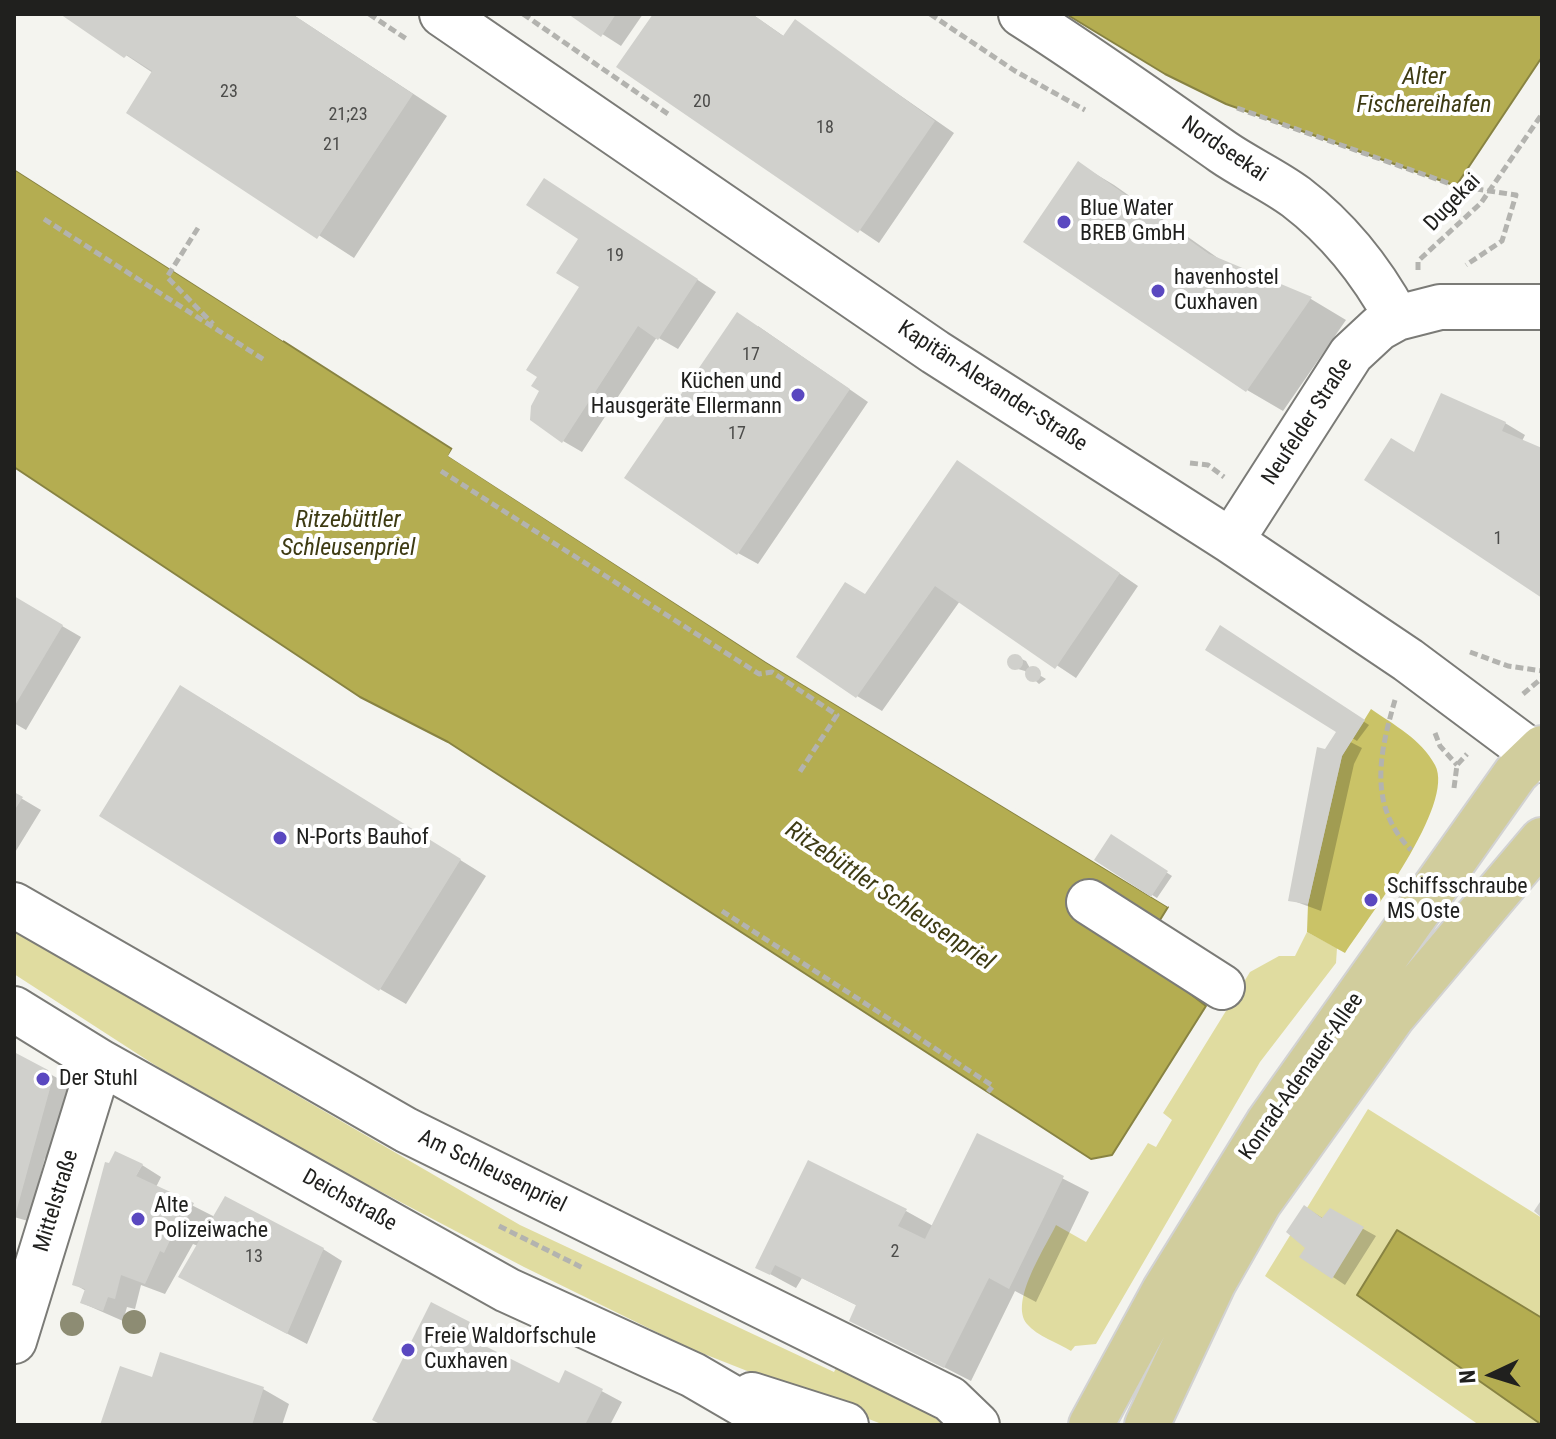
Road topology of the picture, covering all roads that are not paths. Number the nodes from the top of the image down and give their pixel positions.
1 (442, 14) edge
2 (1021, 14) edge
3 (1542, 307) edge
4 (1397, 318) junction
5 (1231, 541) junction
6 (1539, 754) edge
7 (1542, 840) edge
8 (1089, 902) dead end
9 (14, 905) edge
10 (1222, 987) dead end
11 (14, 1009) edge
12 (100, 1062) junction
13 (14, 1341) edge
14 (693, 1375) junction
15 (779, 1425) edge
16 (846, 1425) edge
17 (977, 1425) edge
18 (1091, 1425) edge
19 (1147, 1425) edge

1 - 5 street, Kapitän-Alexander-Straße
2 - 4 street, Nordseekai
3 - 4 street, Neufelder Straße
4 - 5 street, Neufelder Straße
5 - 6 street, Kapitän-Alexander-Straße
6 - 18 main road, Konrad-Adenauer-Allee
7 - 19 main road, Konrad-Adenauer-Allee
8 - 10 street
9 - 17 street, Am Schleusenpriel
11 - 12 street, Deichstraße
12 - 13 street, Mittelstraße
12 - 14 street, Deichstraße
14 - 15 street, Deichstraße
14 - 16 street, Deichstraße

